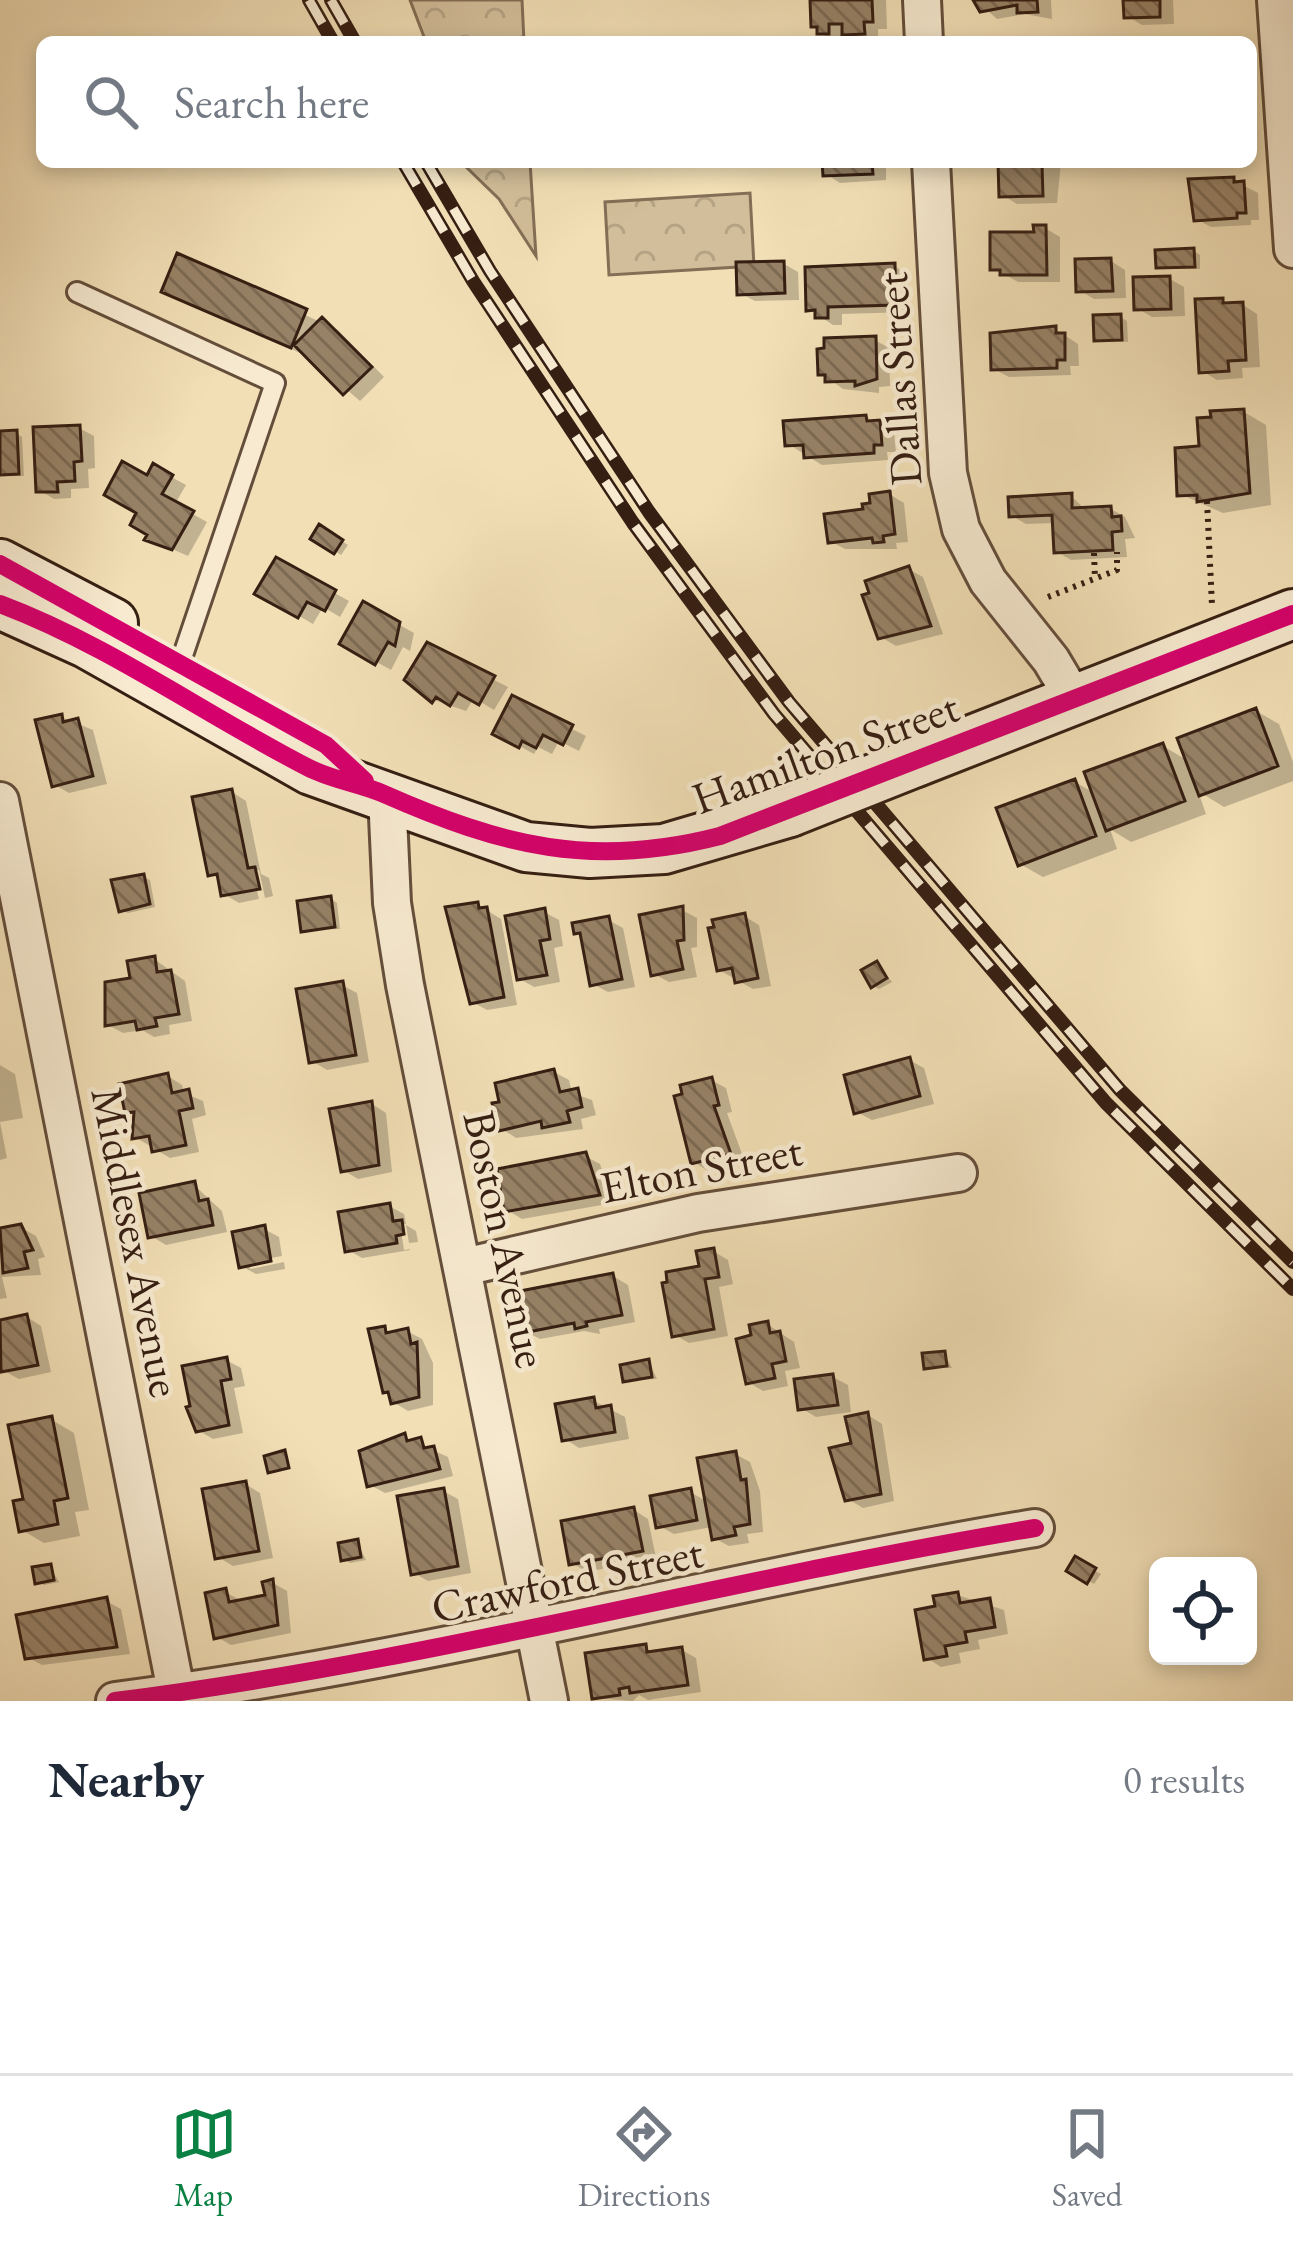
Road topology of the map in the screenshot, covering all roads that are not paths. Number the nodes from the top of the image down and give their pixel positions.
1 (922, 0) edge
2 (1276, 0) edge
3 (924, 36) edge
4 (1274, 47) edge
5 (931, 168) edge
6 (1293, 249) edge
7 (77, 292) dead end
8 (0, 564) edge
9 (0, 604) edge
10 (1293, 614) edge
11 (181, 661) junction
12 (1073, 697) junction
13 (380, 792) junction
14 (0, 801) edge
15 (958, 1173) dead end
16 (464, 1267) junction
17 (1035, 1528) dead end
18 (535, 1624) junction
19 (177, 1697) edge
20 (115, 1701) edge
21 (549, 1701) edge

1 - 3 street
2 - 4 street
4 - 6 street
5 - 12 street, Dallas Street
7 - 11 lane
8 - 11 main road, Hamilton Street
9 - 13 main road, Hamilton Street
10 - 12 main road, Hamilton Street
11 - 13 main road, Hamilton Street
12 - 13 main road, Hamilton Street, bridge
13 - 16 street, Boston Avenue
14 - 19 street, Middlesex Avenue
15 - 16 street, Elton Street
16 - 18 street, Boston Avenue
17 - 18 street, Crawford Street
18 - 19 street, Crawford Street
18 - 21 street, Boston Avenue
19 - 20 street, Crawford Street

